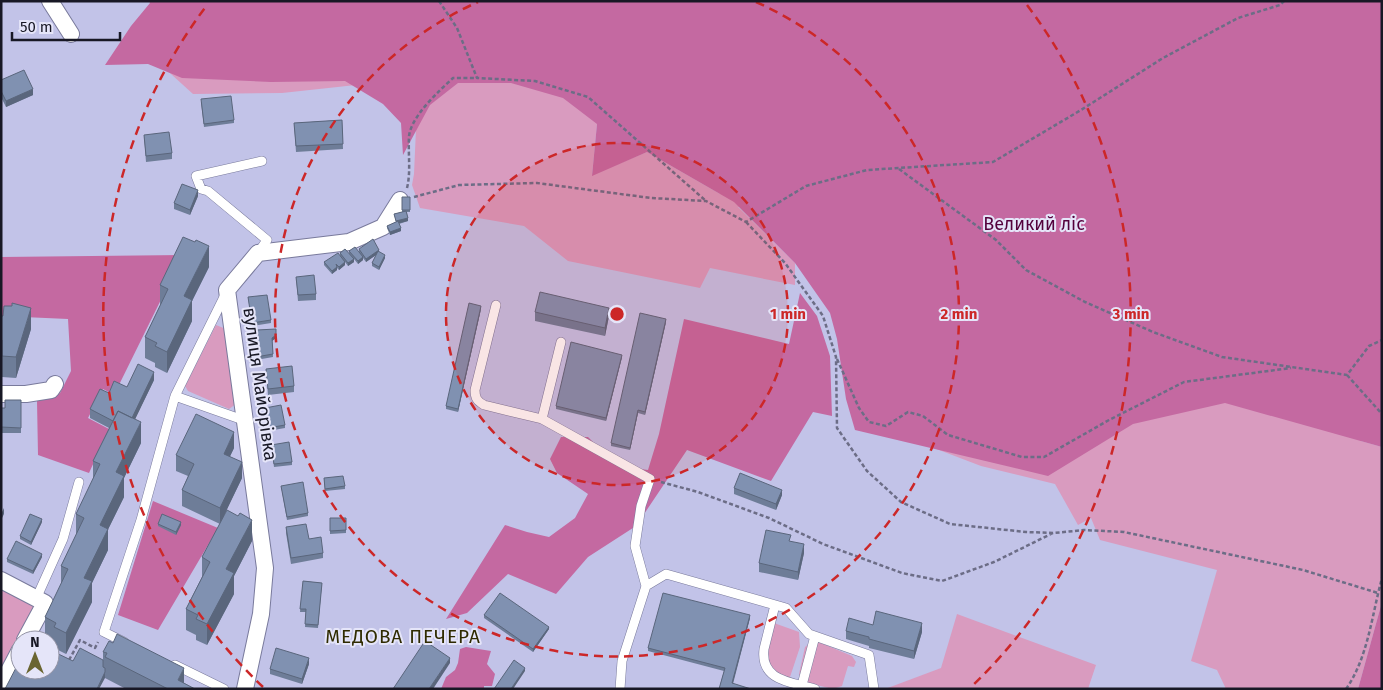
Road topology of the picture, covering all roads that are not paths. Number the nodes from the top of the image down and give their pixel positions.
1 (50, 1) edge
2 (71, 34) dead end
3 (262, 161) dead end
4 (400, 200) edge
5 (258, 253) junction
6 (227, 290) junction
7 (496, 305) dead end
8 (561, 342) dead end
9 (55, 384) dead end
10 (1, 394) edge
11 (175, 396) junction
12 (542, 419) junction
13 (246, 421) junction
14 (79, 482) dead end
15 (1, 580) edge
16 (646, 586) junction
17 (40, 601) junction
18 (775, 606) junction
19 (29, 630) edge
20 (815, 636) junction
21 (129, 644) edge
22 (164, 660) edge
23 (10, 669) edge
24 (802, 685) junction
25 (1, 686) edge
26 (224, 689) edge
27 (245, 689) edge
28 (620, 689) edge
29 (814, 689) edge
30 (874, 689) edge

1 - 2 street
3 - 5 lane
4 - 5 street
5 - 6 street, вулиця Майорівка
6 - 11 lane
6 - 13 street, вулиця Майорівка
7 - 12 lane
8 - 12 lane
9 - 10 street
11 - 13 lane
11 - 21 lane
12 - 16 lane
13 - 27 street, вулиця Майорівка
14 - 17 lane
15 - 17 street
16 - 18 lane
16 - 28 lane
17 - 19 street
18 - 20 lane
18 - 24 lane
20 - 24 lane
20 - 30 lane
22 - 26 lane
23 - 25 street
24 - 29 lane

